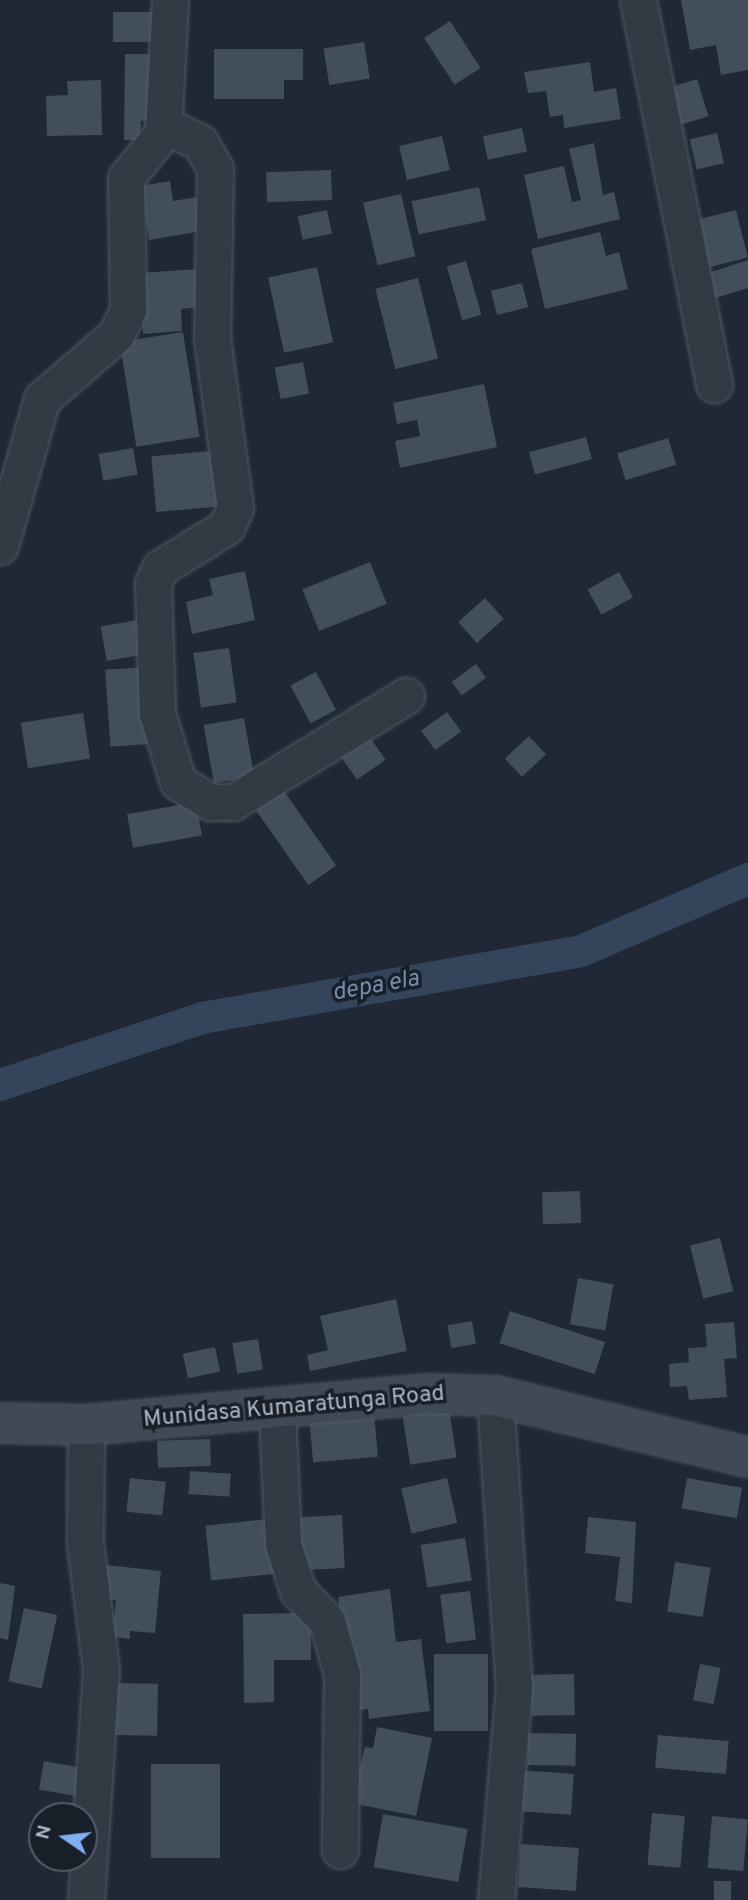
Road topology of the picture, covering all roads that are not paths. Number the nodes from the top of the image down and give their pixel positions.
1 (170, 0) edge
2 (638, 0) edge
3 (163, 132) junction
4 (714, 385) dead end
5 (0, 546) edge
6 (406, 696) dead end
7 (495, 1396) junction
8 (276, 1411) junction
9 (0, 1423) edge
10 (86, 1425) junction
11 (748, 1457) edge
12 (340, 1850) dead end
13 (86, 1900) edge
14 (496, 1900) edge

1 - 3 street
2 - 4 street
3 - 5 street
3 - 6 street
7 - 8 street, Munidasa Kumaratunga Road
7 - 11 street, Munidasa Kumaratunga Road
7 - 14 street
8 - 10 street, Munidasa Kumaratunga Road
8 - 12 street
9 - 10 street, Munidasa Kumaratunga Road
10 - 13 street

